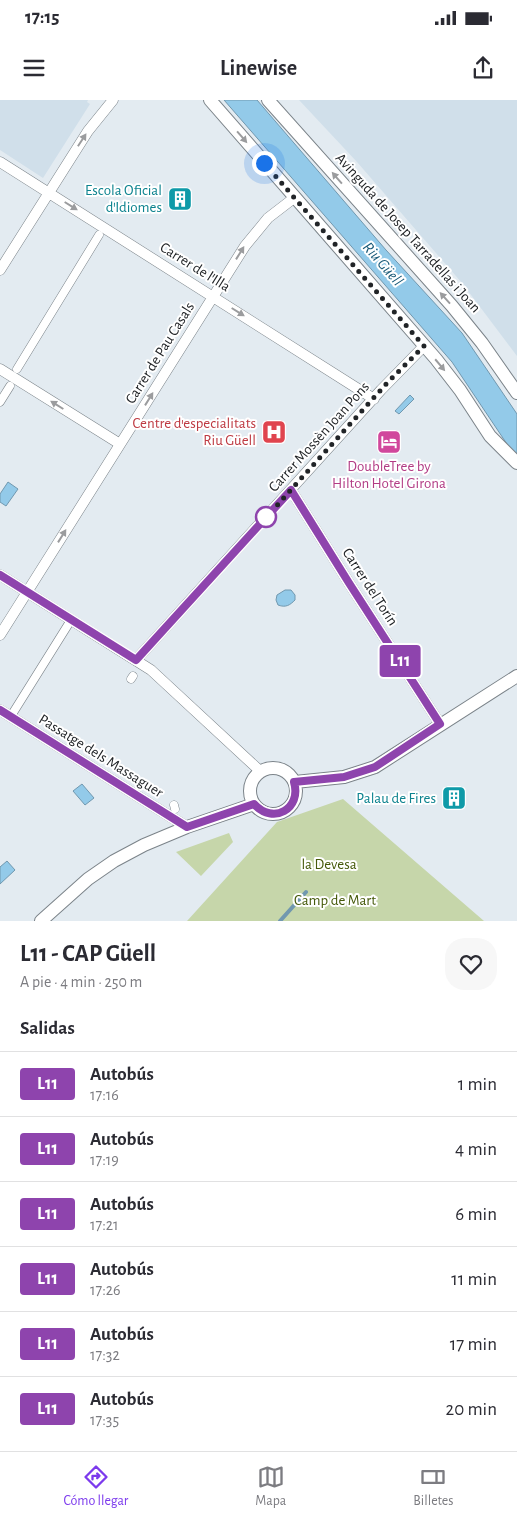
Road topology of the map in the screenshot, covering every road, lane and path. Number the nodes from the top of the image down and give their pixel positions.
1 (113, 100) edge
2 (210, 100) edge
3 (268, 100) edge
4 (0, 162) edge
5 (49, 192) junction
6 (294, 198) junction
7 (99, 235) dead end
8 (0, 270) edge
9 (213, 296) junction
10 (424, 346) junction
11 (0, 369) edge
12 (16, 369) dead end
13 (10, 386) dead end
14 (517, 393) edge
15 (374, 399) junction
16 (0, 402) edge
17 (120, 444) junction
18 (513, 459) edge
19 (291, 490) junction
20 (0, 575) edge
21 (27, 592) junction
22 (71, 620) junction
23 (0, 635) edge
24 (136, 660) junction
25 (517, 676) edge
26 (0, 710) edge
27 (11, 716) junction
28 (440, 724) junction
29 (260, 771) junction
30 (294, 782) junction
31 (254, 804) junction
32 (187, 827) junction
33 (42, 921) edge

5 -> 1 street
2 -> 6 street
14 -> 3 street, Avinguda de Josep Tarradellas i Joan
4 - 5 street, Carrer de l'Illa
5 - 8 street
5 -> 9 street, Carrer de l'Illa
9 -> 6 street, Carrer de Pau Casals
6 - 10 street
7 - 12 street
9 -> 15 street, Carrer de l'Illa
17 -> 9 street, Carrer de Pau Casals
10 - 15 street, Carrer Mossèn Joan Pons
10 -> 18 street
17 -> 11 street
13 - 16 street
15 - 19 street, Carrer Mossèn Joan Pons
21 -> 17 street, Carrer de Pau Casals
19 - 24 street, Carrer Mossèn Joan Pons
19 - 28 street, Carrer del Torín
20 - 21 street
21 - 22 street
21 - 23 street, Carrer de Pau Casals
22 - 24 street
22 - 27 street
24 - 29 street
25 - 28 street
26 - 27 street, Passatge dels Massaguer
27 - 32 street, Passatge dels Massaguer
28 - 30 street
29 - 30 street
29 - 31 street
30 - 31 street
31 - 32 street
32 - 33 street

